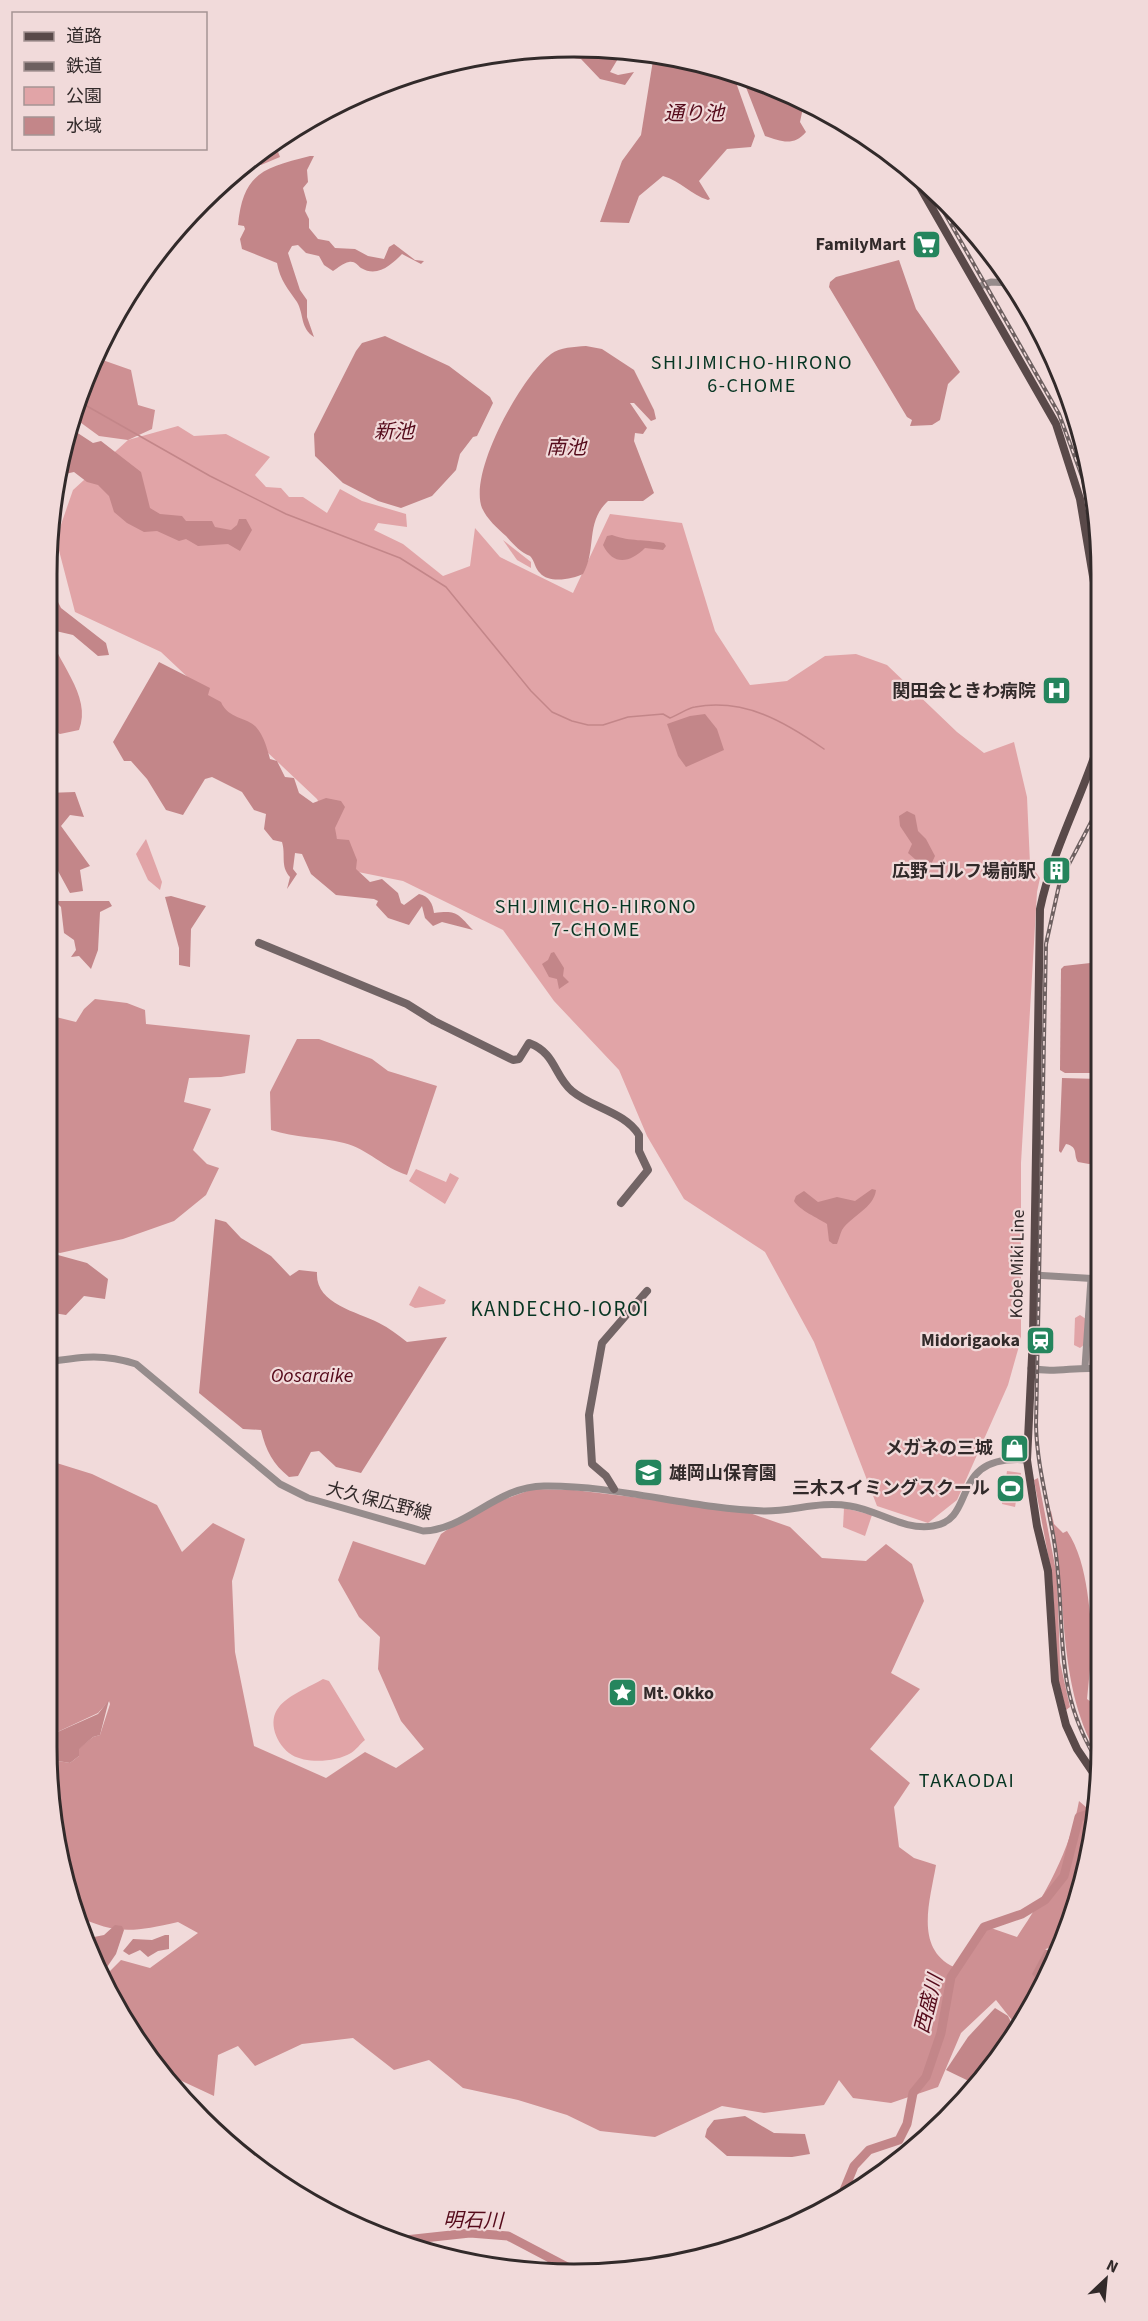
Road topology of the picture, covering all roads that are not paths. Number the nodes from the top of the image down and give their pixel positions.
1 (923, 193) edge
2 (1001, 283) edge
3 (978, 287) junction
4 (1091, 563) edge
5 (1091, 764) edge
6 (259, 943) dead end
7 (621, 1203) dead end
8 (1034, 1275) junction
9 (1091, 1279) joint
10 (647, 1291) dead end
11 (57, 1360) edge
12 (1085, 1367) junction
13 (1031, 1368) junction
14 (1091, 1368) edge
15 (1028, 1460) junction
16 (614, 1489) dead end
17 (1090, 1769) edge

1 - 3 main road
2 - 3 street
3 - 4 main road
5 - 8 main road, Kobe Miki Line
6 - 7 main road
8 - 9 street
8 - 13 main road, Kobe Miki Line
9 - 12 street
10 - 16 main road
11 - 15 street, 大久保広野線
12 - 13 street
12 - 14 street
13 - 15 main road, Kobe Miki Line
15 - 17 main road, Kobe Miki Line

